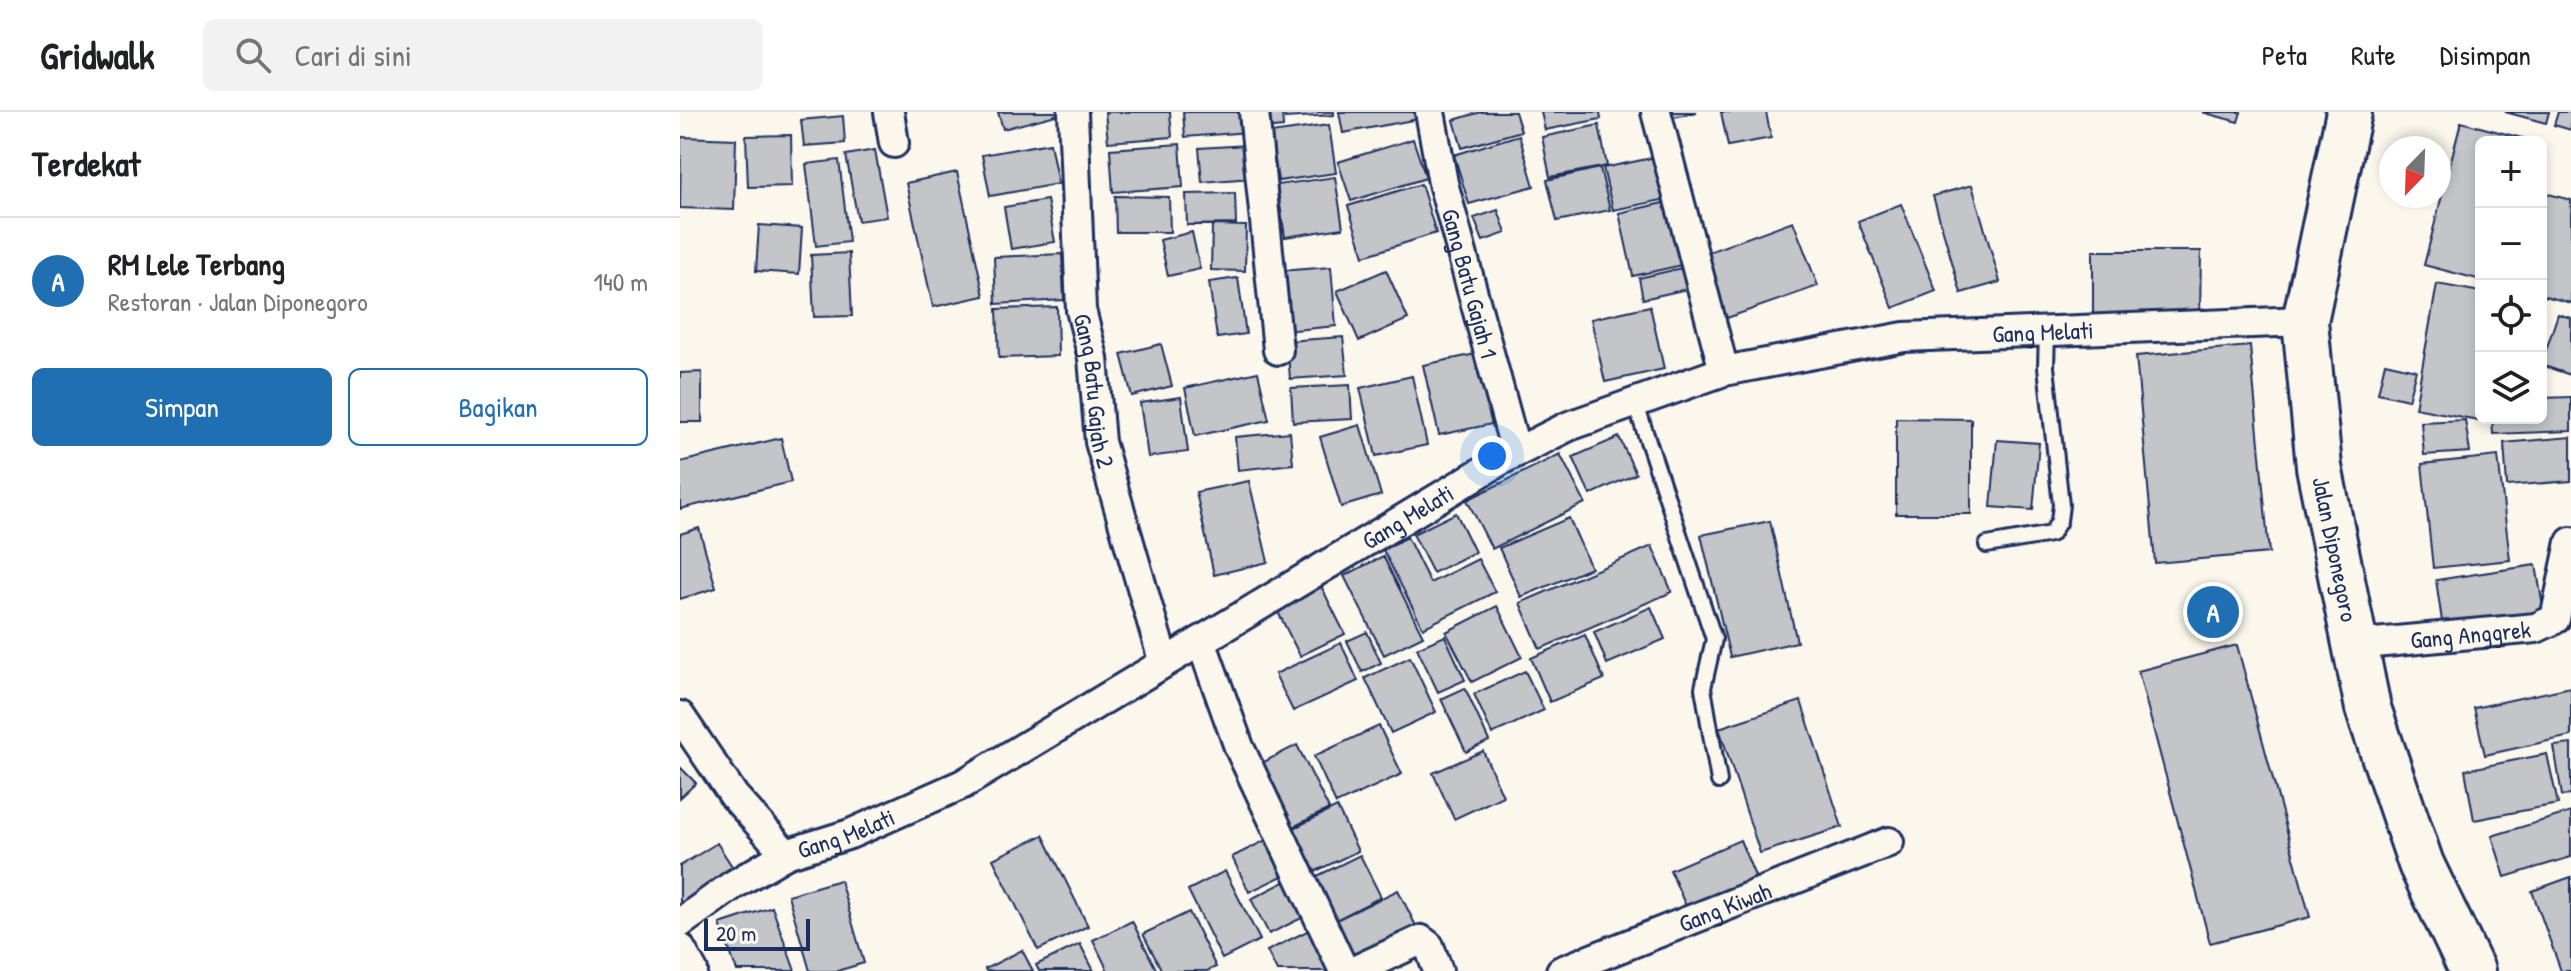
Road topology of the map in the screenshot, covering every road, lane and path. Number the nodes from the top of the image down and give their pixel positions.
1 (889, 112) edge
2 (1073, 112) edge
3 (1254, 112) edge
4 (1430, 112) edge
5 (1656, 112) edge
6 (2349, 112) edge
7 (894, 143) dead end
8 (2305, 321) junction
9 (2047, 332) junction
10 (1278, 350) dead end
11 (1724, 371) junction
12 (1636, 405) junction
13 (1516, 452) junction
14 (2571, 542) edge
15 (1987, 545) dead end
16 (2563, 620) edge
17 (1201, 641) junction
18 (2353, 645) junction
19 (1163, 660) junction
20 (680, 716) edge
21 (1719, 781) dead end
22 (1889, 842) dead end
23 (786, 854) junction
24 (680, 923) edge
25 (680, 948) edge
26 (693, 971) edge
27 (1344, 971) edge
28 (1354, 971) edge
29 (1438, 971) edge
30 (1561, 971) edge
31 (2472, 971) edge

1 - 7 street
2 - 19 street, Gang Batu Gajah 2
3 - 10 street
4 - 13 street, Gang Batu Gajah 1
5 - 11 street
6 - 8 main road, Jalan Diponegoro
8 - 9 street, Gang Melati
8 - 18 main road, Jalan Diponegoro
9 - 11 street, Gang Melati
9 - 15 lane
11 - 12 street, Gang Melati
12 - 13 street, Gang Melati
12 - 21 lane
13 - 17 street, Gang Melati
14 - 16 street, Gang Anggrek
16 - 18 street, Gang Anggrek
17 - 19 street, Gang Melati
17 - 27 street
18 - 31 main road, Jalan Diponegoro
19 - 23 street, Gang Melati
20 - 23 street
22 - 30 street, Gang Kiwah
23 - 24 street, Gang Melati
25 - 26 street
28 - 29 street

